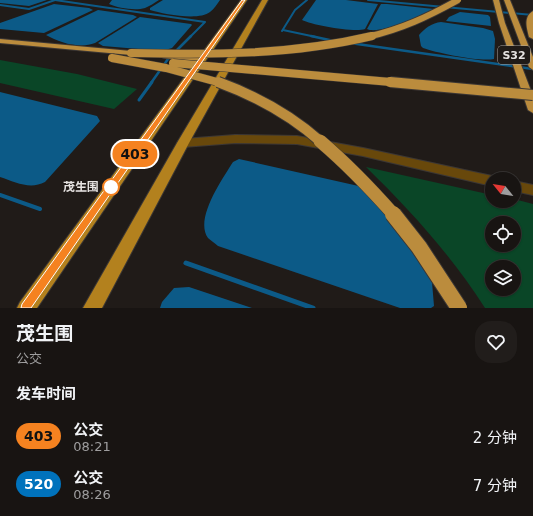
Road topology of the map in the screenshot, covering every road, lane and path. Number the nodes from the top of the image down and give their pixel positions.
1 (244, 0) edge
2 (266, 0) edge
3 (458, 0) edge
4 (496, 0) edge
5 (507, 0) edge
6 (533, 14) edge
7 (533, 37) edge
8 (0, 41) edge
9 (0, 47) edge
10 (131, 53) junction
11 (112, 58) junction
12 (533, 67) edge
13 (533, 89) edge
14 (533, 95) edge
15 (533, 110) edge
16 (184, 143) junction
17 (485, 179) edge
18 (521, 187) edge
19 (533, 190) edge
20 (26, 308) edge
21 (92, 308) edge
22 (459, 308) edge

1 - 20 highway
2 - 16 highway
3 - 10 highway, bridge
4 - 15 highway, S32
5 - 12 highway, S32
6 - 7 highway
8 - 10 highway
9 - 11 highway
10 - 13 highway, bridge
11 - 14 highway, bridge
11 - 22 highway, bridge
16 - 17 street
16 - 21 highway
18 - 19 street

